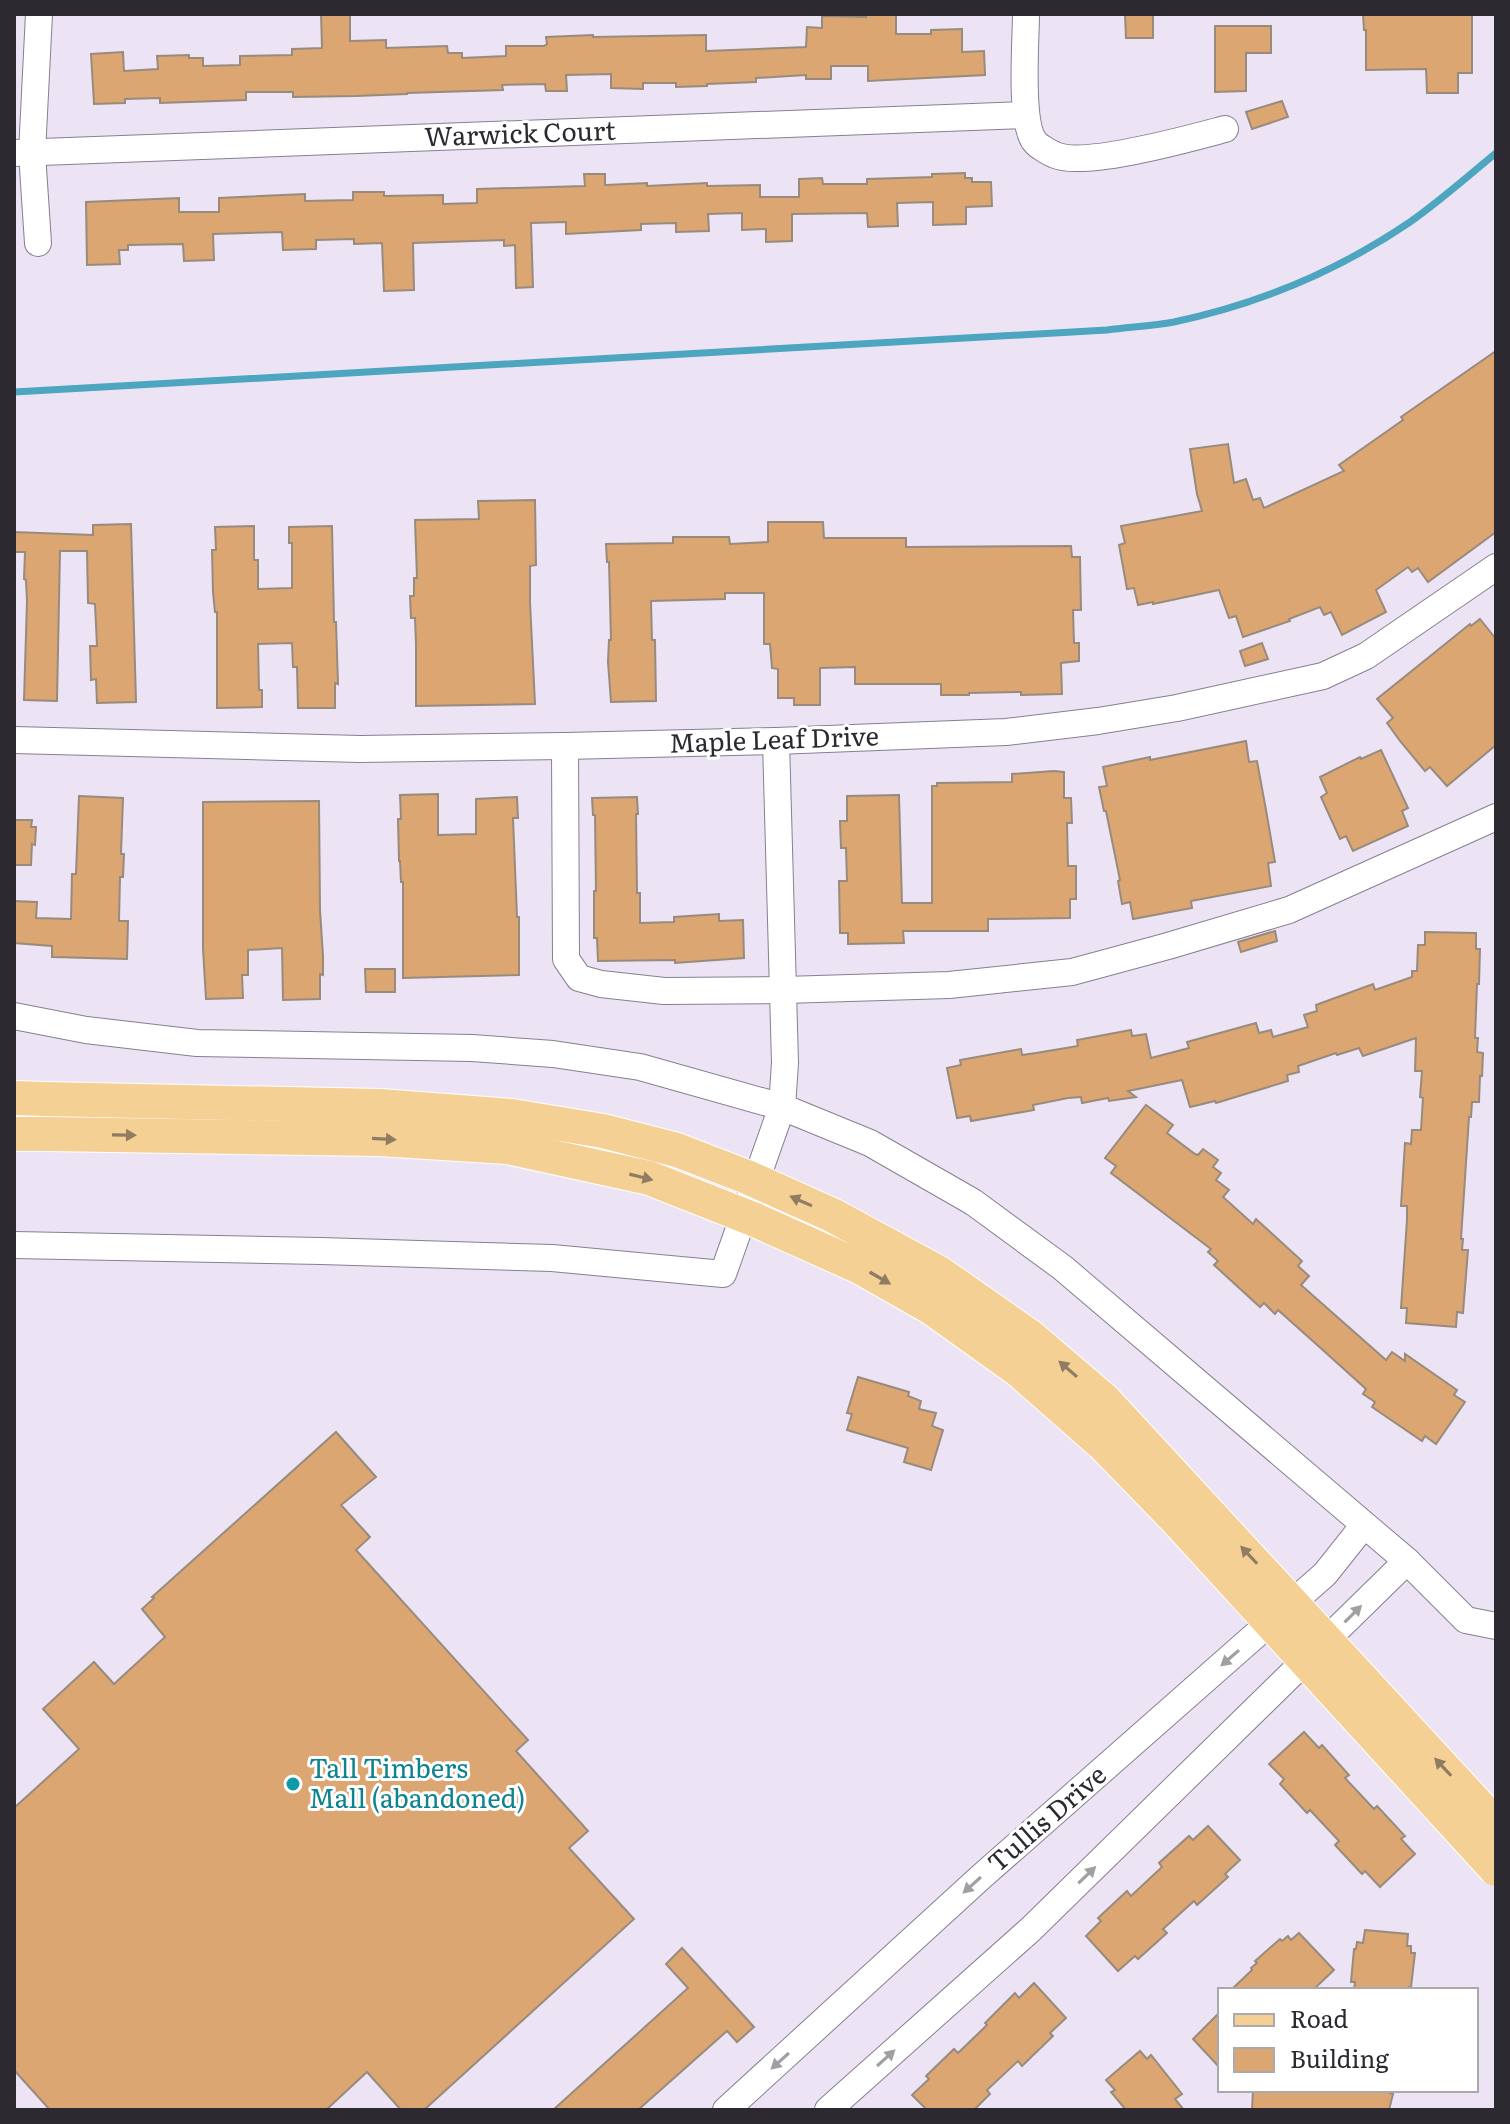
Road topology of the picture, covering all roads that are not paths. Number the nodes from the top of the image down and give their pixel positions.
1 (39, 14) edge
2 (1026, 14) edge
3 (1025, 115) junction
4 (1225, 129) dead end
5 (23, 153) edge
6 (38, 243) dead end
7 (1496, 567) edge
8 (14, 740) edge
9 (776, 741) junction
10 (565, 746) junction
11 (1496, 817) edge
12 (784, 990) junction
13 (14, 1016) edge
14 (30, 1099) edge
15 (782, 1107) junction
16 (30, 1134) edge
17 (14, 1245) edge
18 (1364, 1525) junction
19 (1407, 1561) junction
20 (1496, 1626) edge
21 (1496, 1825) edge
22 (1496, 1869) edge
23 (726, 2110) edge
24 (828, 2110) edge

1 - 5 street
2 - 3 street
3 - 4 street
3 - 5 street, Warwick Court
5 - 6 street
7 - 9 street, Maple Leaf Drive
8 - 10 street, Maple Leaf Drive
9 - 10 street, Maple Leaf Drive
9 - 12 street
10 - 12 street
11 - 12 street
12 - 15 street
13 - 15 street
21 -> 14 main road, bridge
15 - 17 street
15 - 18 street
16 -> 22 main road, bridge
18 - 19 street
18 -> 23 street, Tullis Drive
19 - 20 street
24 -> 19 street

